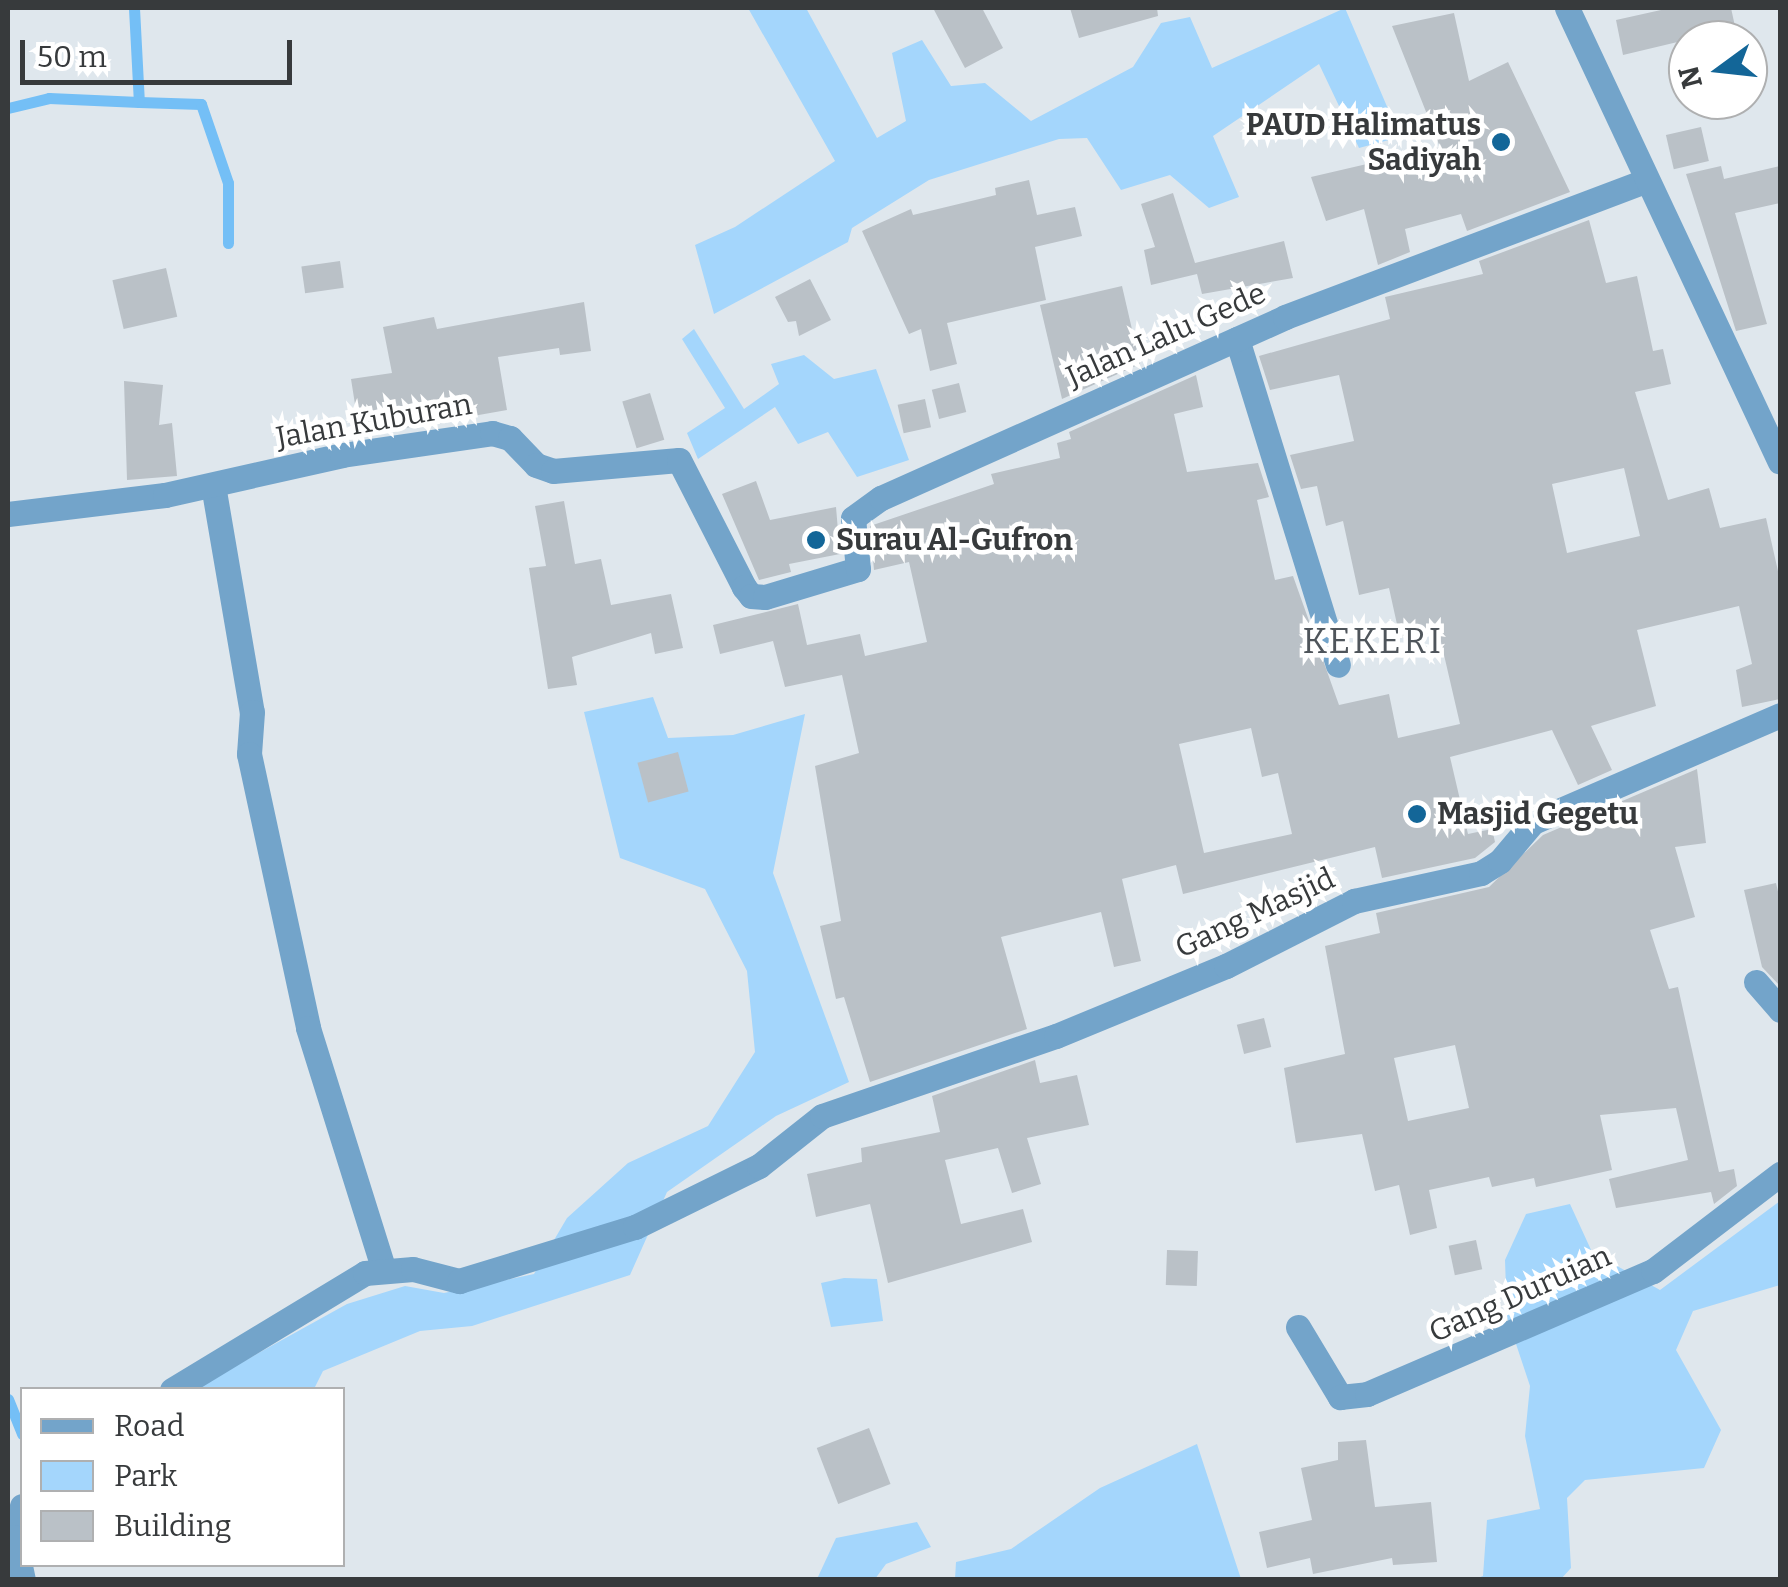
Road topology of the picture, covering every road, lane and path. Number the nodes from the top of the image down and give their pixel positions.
1 (1567, 8) edge
2 (1645, 181) junction
3 (1237, 339) junction
4 (1780, 462) edge
5 (213, 485) junction
6 (8, 514) edge
7 (776, 594) joint
8 (1338, 666) dead end
9 (1780, 715) edge
10 (1756, 982) dead end
11 (1780, 1010) edge
12 (1780, 1174) edge
13 (383, 1268) junction
14 (1298, 1327) dead end
15 (177, 1387) edge
16 (20, 1514) edge
17 (20, 1563) edge

1 - 2 street
2 - 3 street, Jalan Lalu Gede
2 - 4 street
3 - 7 street, Jalan Lalu Gede
3 - 8 street
5 - 6 street, Jalan Kuburan
5 - 7 street, Jalan Kuburan
5 - 13 street
9 - 13 street, Gang Masjid
10 - 11 street
12 - 14 street, Gang Duruian
13 - 15 street
16 - 17 street

